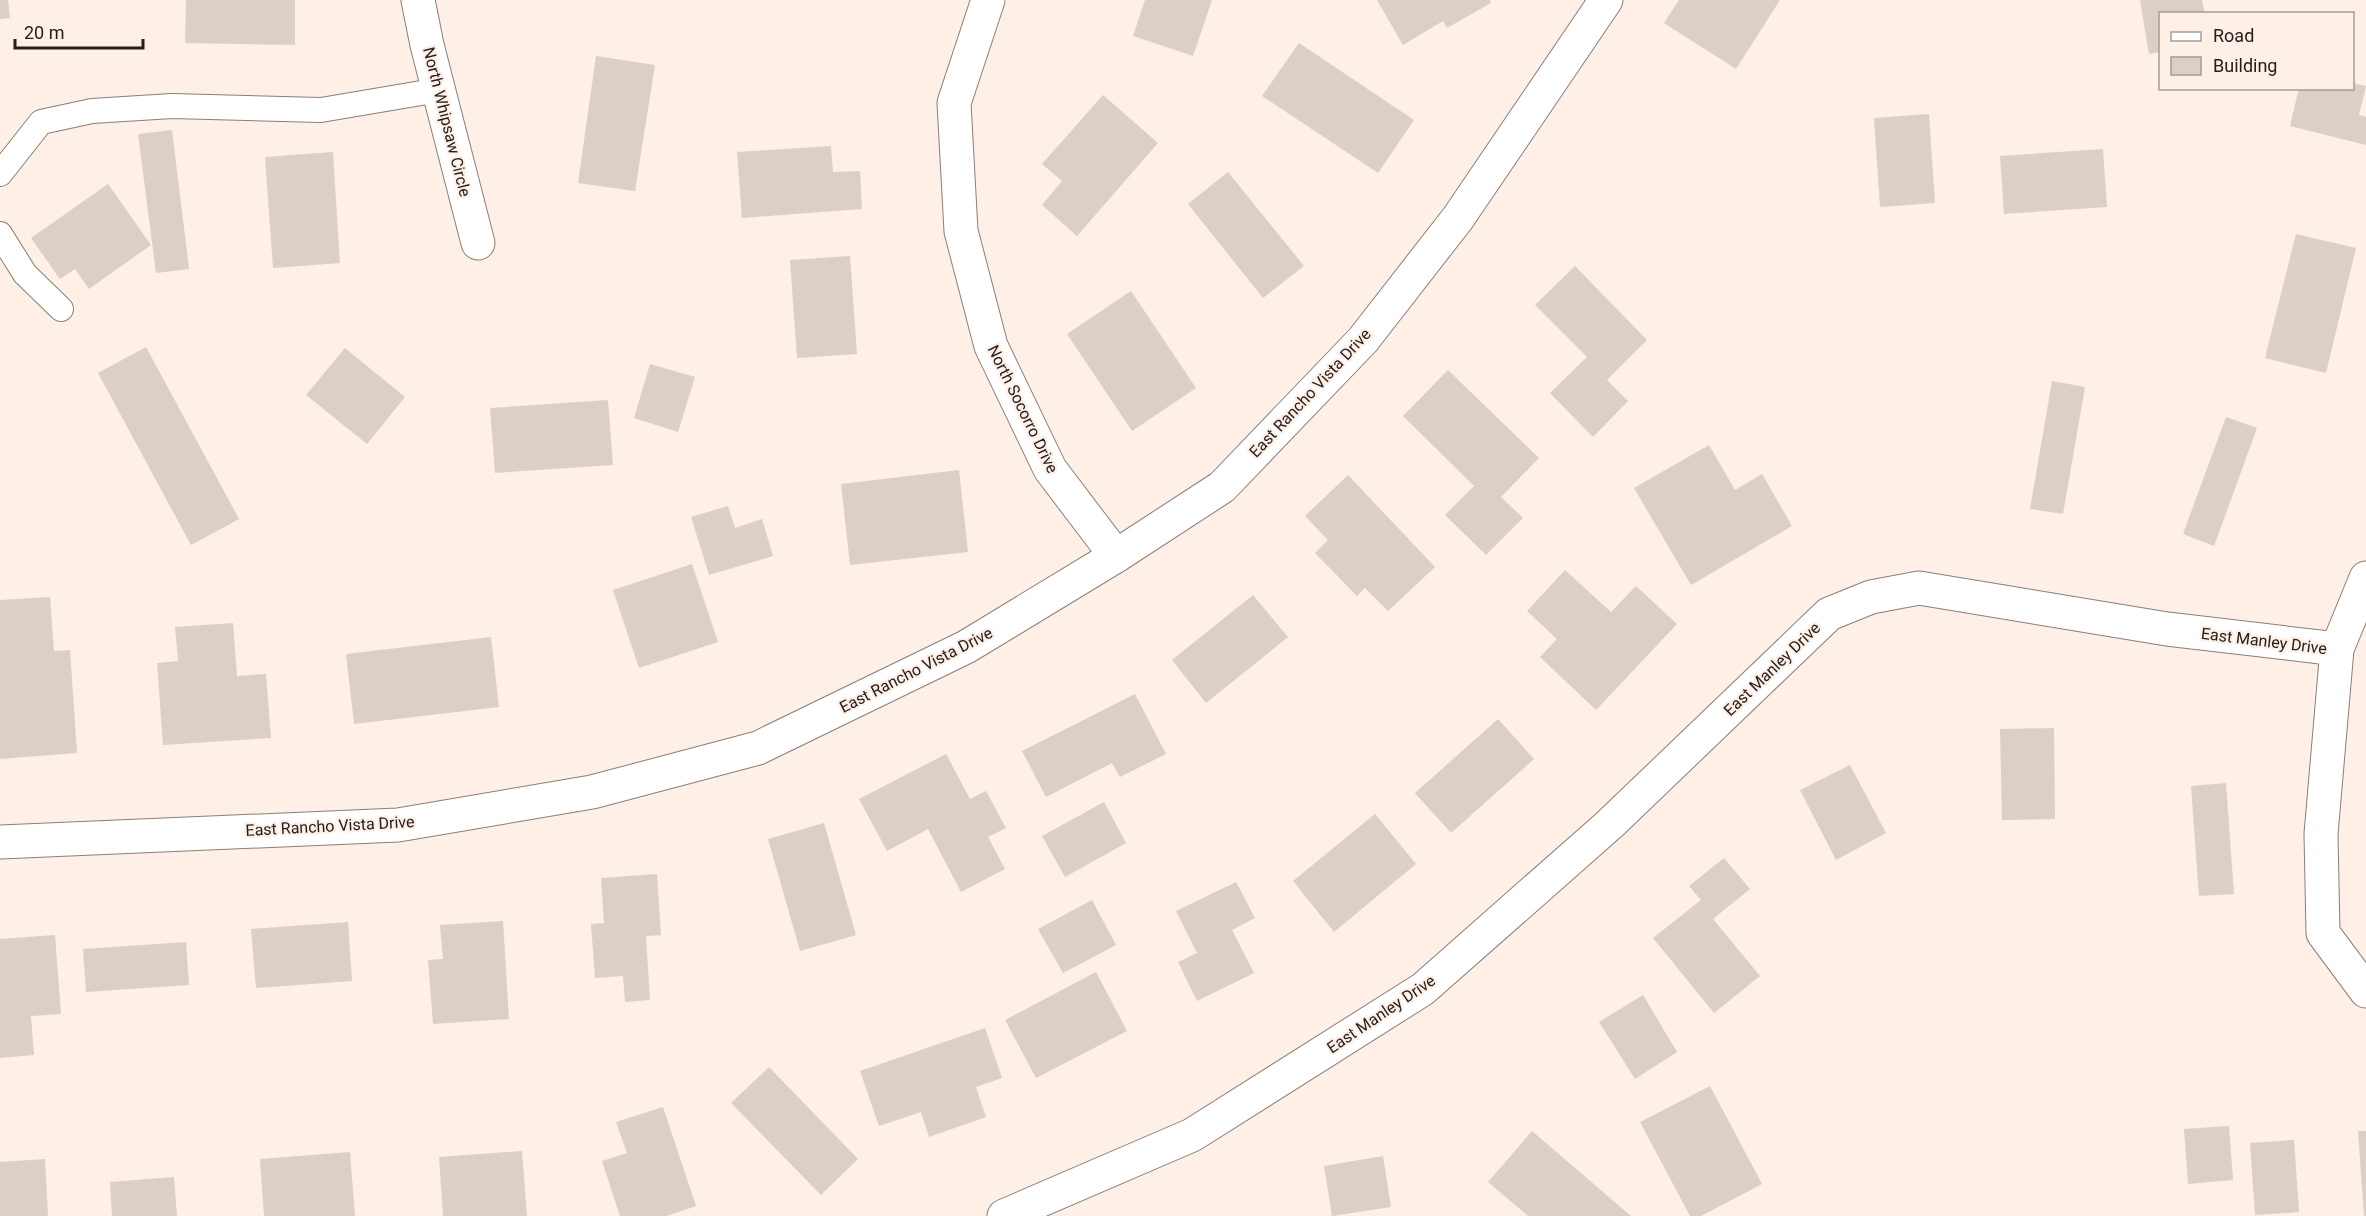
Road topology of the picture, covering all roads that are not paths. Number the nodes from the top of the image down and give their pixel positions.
1 (418, 0) edge
2 (988, 0) edge
3 (1606, 0) edge
4 (439, 90) junction
5 (0, 174) edge
6 (0, 234) edge
7 (478, 243) dead end
8 (61, 309) dead end
9 (1116, 556) junction
10 (2366, 578) edge
11 (2337, 649) junction
12 (0, 842) edge
13 (2366, 991) edge
14 (1004, 1216) edge

1 - 4 street, North Whipsaw Circle
2 - 9 street, North Socorro Drive
3 - 9 street, East Rancho Vista Drive
4 - 5 lane
4 - 7 street, North Whipsaw Circle
6 - 8 lane
9 - 12 street, East Rancho Vista Drive
10 - 11 street
11 - 13 street, East Manley Drive
11 - 14 street, East Manley Drive

